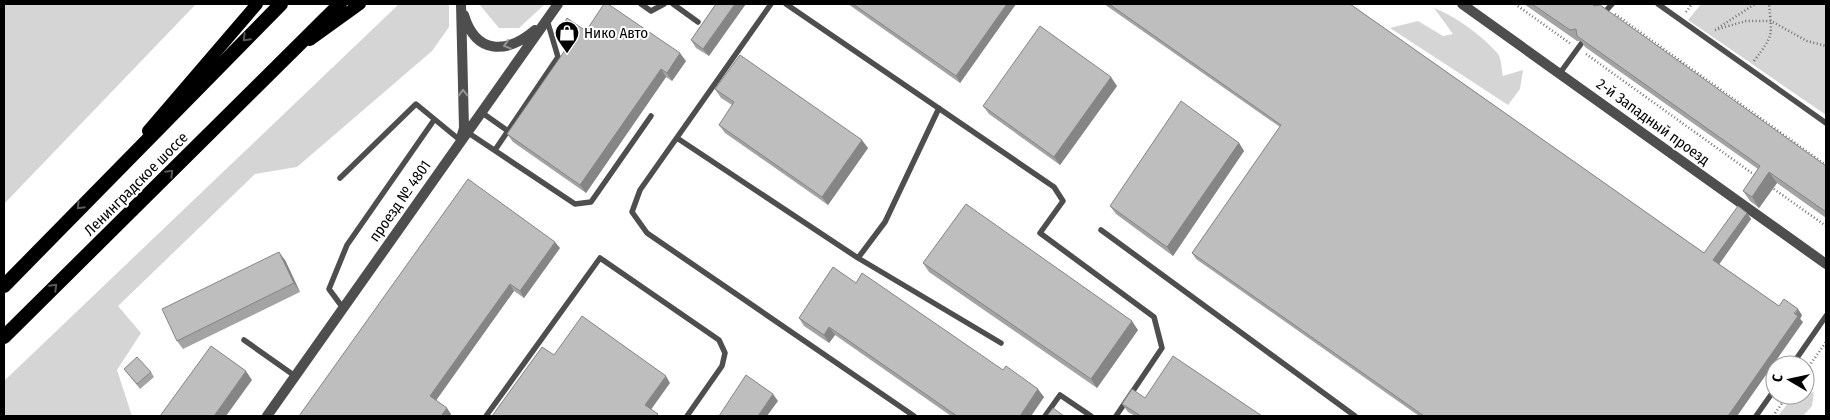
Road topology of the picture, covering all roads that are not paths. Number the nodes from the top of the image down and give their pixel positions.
1 (257, 4) edge
2 (281, 4) edge
3 (340, 4) edge
4 (360, 4) edge
5 (461, 4) edge
6 (558, 4) edge
7 (641, 4) edge
8 (664, 4) edge
9 (673, 4) edge
10 (771, 4) edge
11 (786, 4) edge
12 (1462, 4) edge
13 (1658, 4) edge
14 (547, 19) junction
15 (698, 22) dead end
16 (1579, 46) edge
17 (290, 55) junction
18 (1560, 73) junction
19 (939, 108) junction
20 (481, 112) junction
21 (651, 116) dead end
22 (434, 120) junction
23 (1826, 123) edge
24 (508, 131) junction
25 (468, 132) junction
26 (677, 138) junction
27 (461, 141) junction
28 (495, 150) junction
29 (114, 171) junction
30 (340, 178) dead end
31 (1101, 230) dead end
32 (858, 258) junction
33 (1826, 264) edge
34 (4, 286) edge
35 (343, 308) junction
36 (1826, 316) edge
37 (4, 337) edge
38 (244, 340) dead end
39 (1001, 343) dead end
40 (1799, 355) edge
41 (295, 376) junction
42 (1765, 403) edge
43 (267, 416) edge
44 (486, 416) edge
45 (687, 416) edge
46 (914, 416) edge
47 (1045, 416) edge
48 (1091, 416) edge
49 (1116, 416) edge
50 (1355, 416) edge
51 (1756, 416) edge

1 - 29 main road, Ленинградское шоссе
2 -> 29 highway, Ленинградское шоссе
3 - 17 highway, Ленинградское шоссе
4 - 17 main road, Ленинградское шоссе
14 -> 5 street
27 -> 5 street
6 - 14 street, проезд № 4801
7 - 8 lane
9 - 15 lane
10 - 26 lane
11 - 19 lane
12 - 18 street, 2-й Западный проезд
13 - 23 lane
14 - 20 street, проезд № 4801
14 - 24 lane
16 - 18 lane
37 -> 17 highway, Ленинградское шоссе
18 - 33 street, 2-й Западный проезд
19 - 32 lane
19 - 49 lane
20 - 24 lane
20 - 25 street, проезд № 4801
21 - 28 lane
22 - 27 lane
22 - 30 lane
22 - 35 lane
24 - 28 lane
25 - 27 street, проезд № 4801
25 - 28 lane
26 - 32 lane
26 - 46 lane
27 - 35 street, проезд № 4801
29 -> 34 highway, Ленинградское шоссе
31 - 50 lane
32 - 39 lane
35 - 41 street, проезд № 4801
36 - 40 lane
38 - 41 lane
41 - 43 street, проезд № 4801
42 - 51 lane
44 - 45 lane
47 - 48 lane

